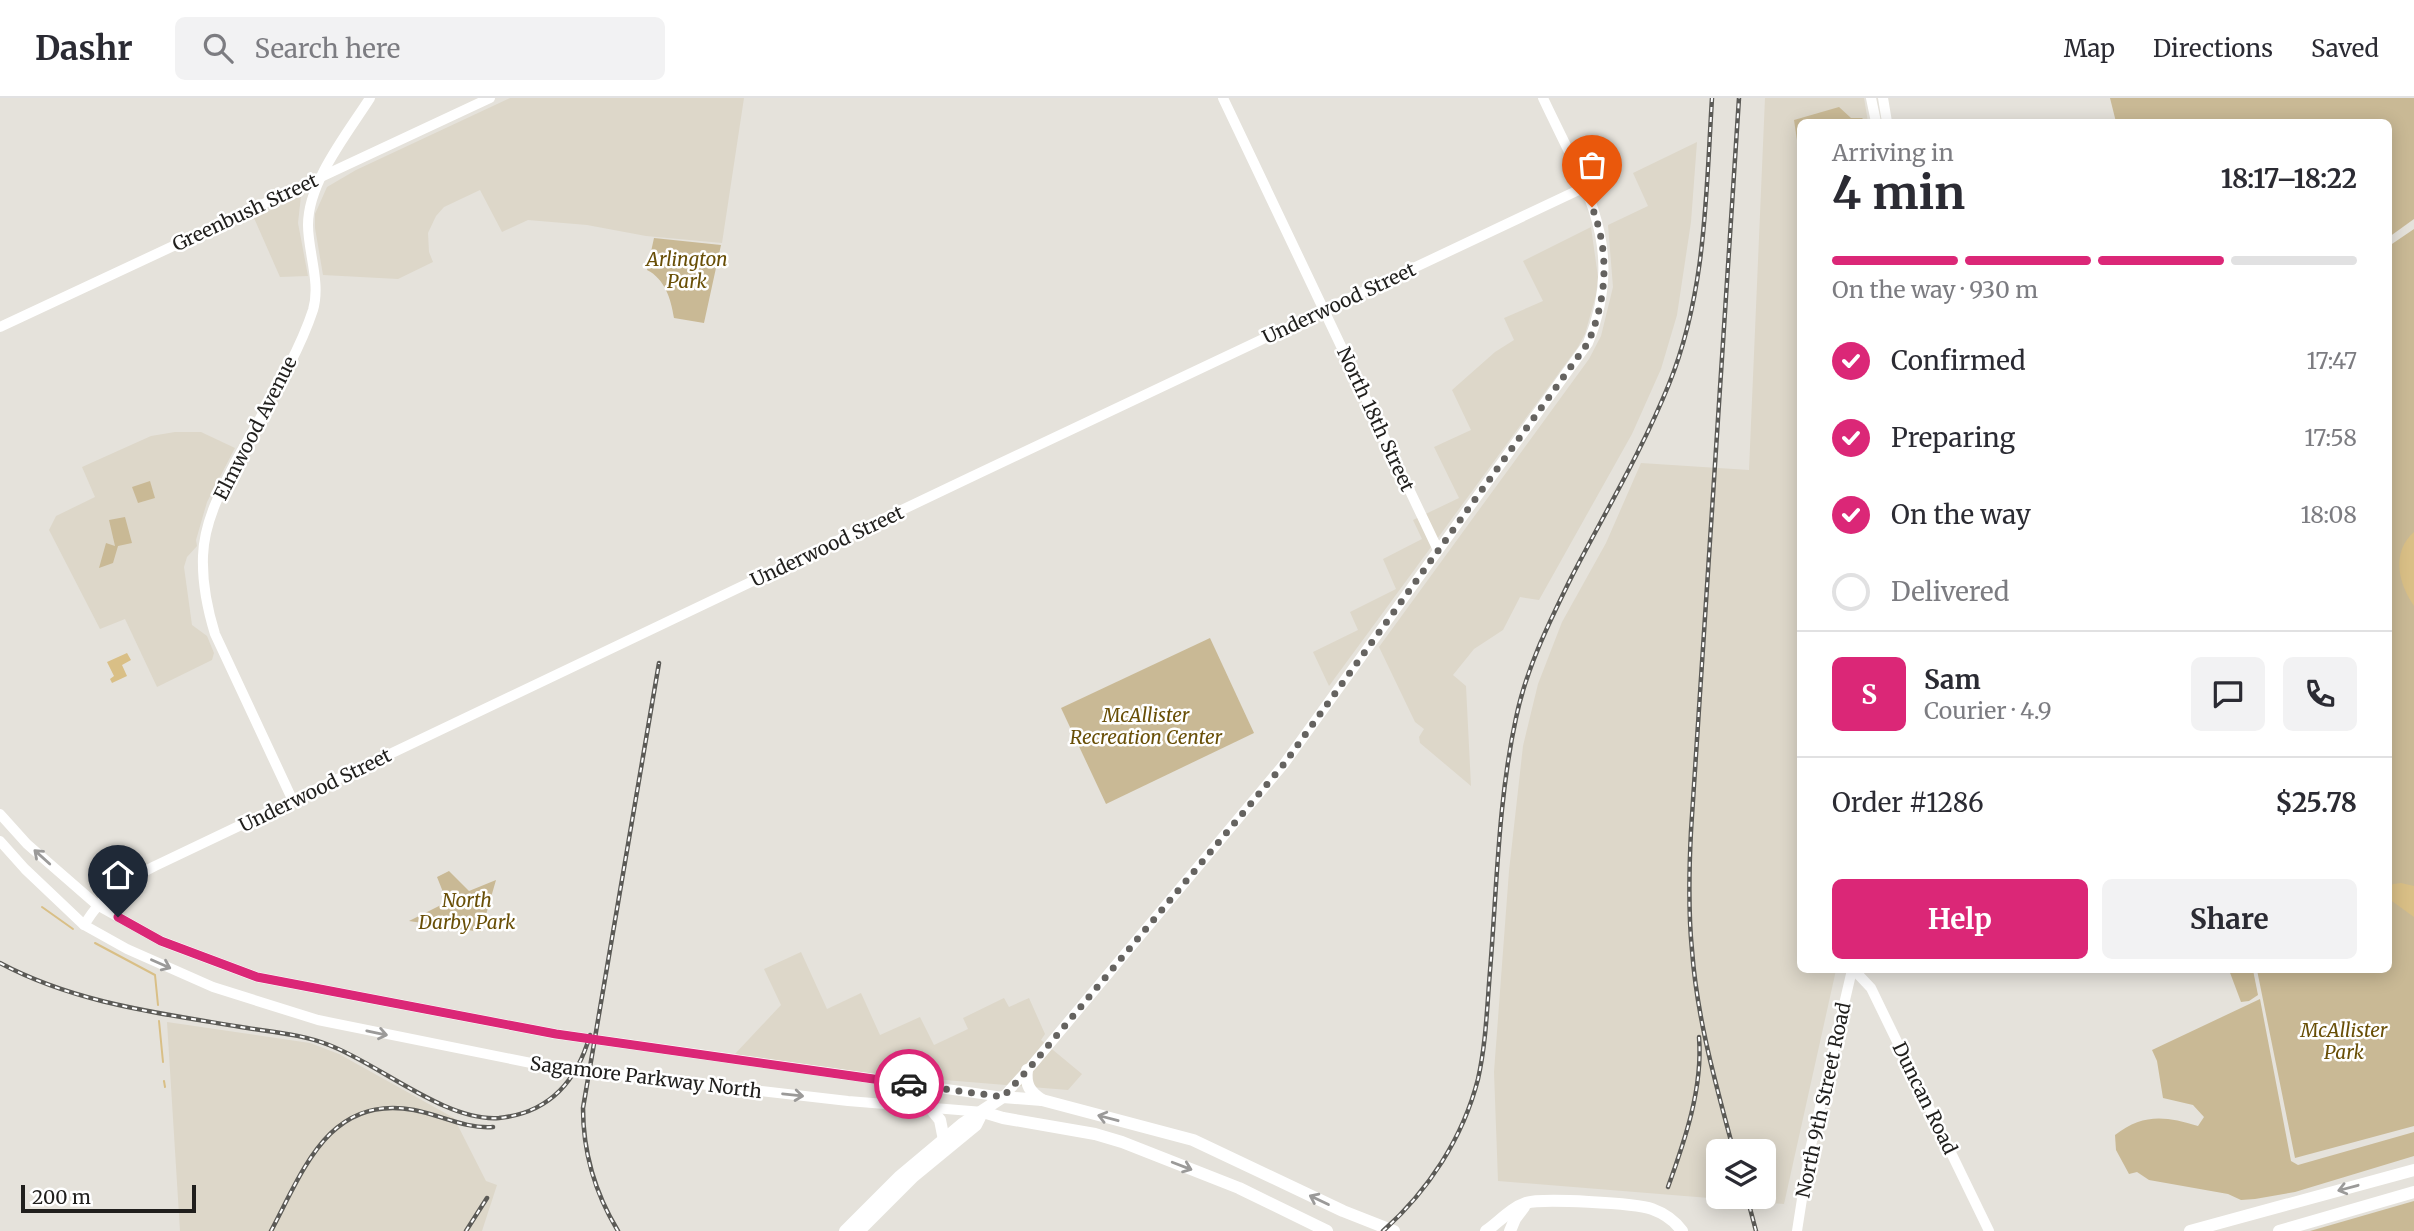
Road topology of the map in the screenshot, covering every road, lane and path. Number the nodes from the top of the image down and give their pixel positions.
1 (370, 98) edge
2 (490, 98) edge
3 (1223, 98) edge
4 (1543, 98) edge
5 (1871, 98) edge
6 (1883, 98) edge
7 (1875, 119) edge
8 (1886, 119) edge
9 (321, 176) junction
10 (1585, 187) junction
11 (1324, 309) junction
12 (0, 327) edge
13 (1438, 550) junction
14 (293, 801) junction
15 (0, 814) edge
16 (0, 841) edge
17 (97, 905) junction
18 (85, 925) junction
19 (1852, 973) edge
20 (1856, 973) edge
21 (1027, 1070) junction
22 (1003, 1097) junction
23 (1042, 1100) junction
24 (931, 1109) junction
25 (983, 1112) junction
26 (944, 1140) junction
27 (2414, 1170) edge
28 (2414, 1192) edge
29 (1529, 1202) junction
30 (845, 1231) edge
31 (859, 1231) edge
32 (1327, 1231) edge
33 (1394, 1231) edge
34 (1486, 1231) edge
35 (1510, 1231) edge
36 (1682, 1231) edge
37 (1797, 1231) edge
38 (1989, 1231) edge
39 (2190, 1231) edge
40 (2279, 1231) edge

1 - 9 street, Elmwood Avenue
2 - 9 street, Greenbush Street
3 - 11 street, North 18th Street
4 - 10 street
5 - 7 street
6 - 8 street
9 - 12 street, Greenbush Street
9 - 14 street, Elmwood Avenue
10 - 11 street, Underwood Street
10 - 13 street
11 - 13 street, North 18th Street
11 - 14 street, Underwood Street
13 - 21 street
14 - 17 street, Underwood Street
17 -> 15 main road, Sagamore Parkway North
16 - 18 main road, Sagamore Parkway North
17 - 18 street, Underwood Street
17 - 22 main road, Sagamore Parkway North
18 -> 24 main road, Sagamore Parkway North
19 - 37 street, North 9th Street Road
20 - 38 street, Duncan Road
21 - 22 street
21 - 23 highway
22 - 23 highway, Sagamore Parkway North
22 - 25 highway
33 -> 23 highway, Sagamore Parkway North
24 - 25 main road, Sagamore Parkway North
24 - 26 highway
25 - 26 highway
25 - 31 highway
25 -> 32 highway, Sagamore Parkway North
26 - 30 highway
27 -> 39 highway
28 - 40 highway
29 - 34 highway
29 - 35 highway
29 - 36 highway

